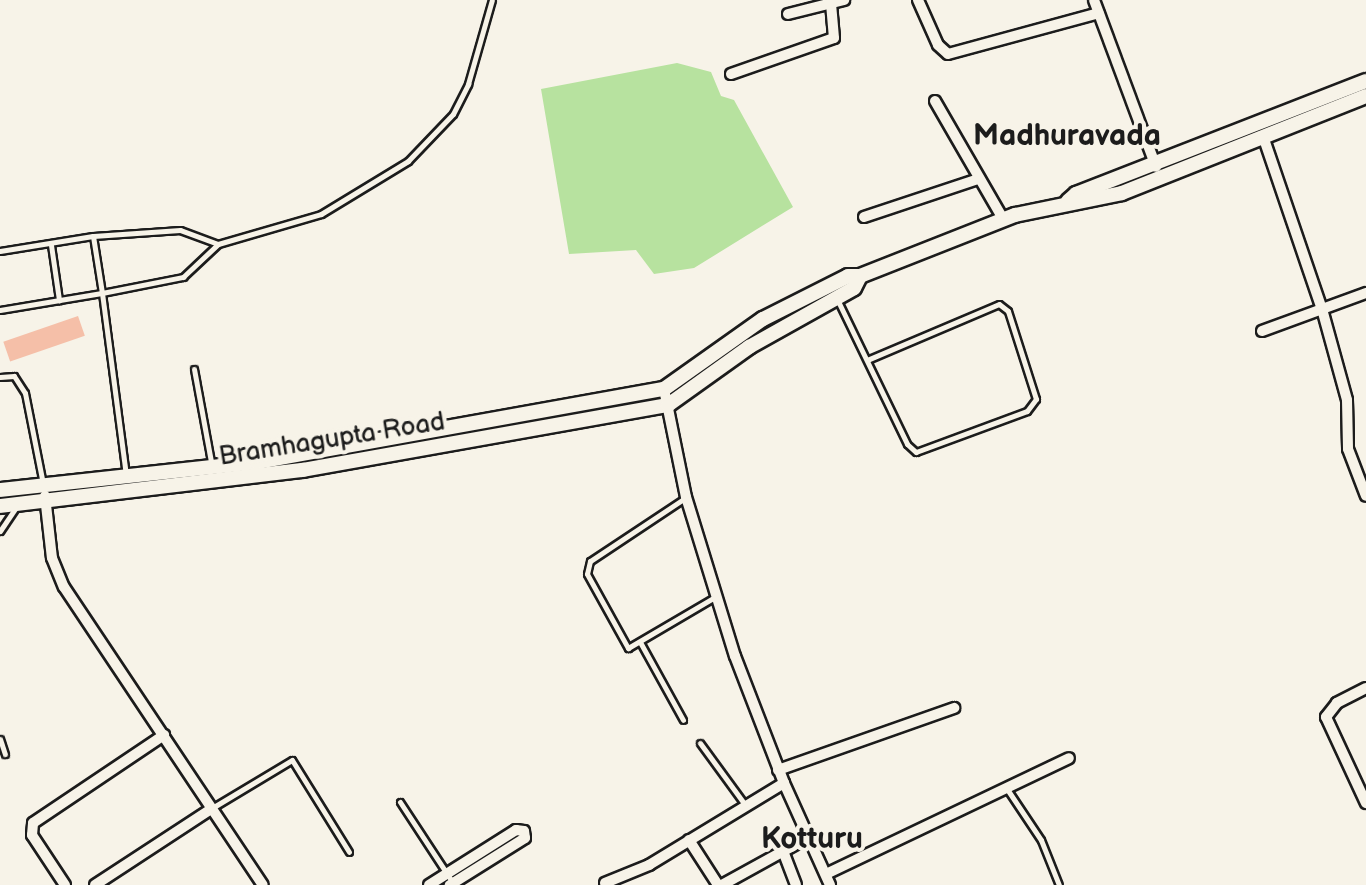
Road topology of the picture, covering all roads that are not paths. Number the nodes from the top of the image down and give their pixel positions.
1 (492, 0) edge
2 (844, 0) edge
3 (918, 0) edge
4 (1094, 0) edge
5 (832, 2) edge
6 (1099, 13) junction
7 (788, 14) dead end
8 (731, 74) dead end
9 (1366, 81) edge
10 (1366, 96) edge
11 (935, 101) dead end
12 (1264, 139) junction
13 (1159, 173) junction
14 (978, 179) junction
15 (864, 217) dead end
16 (1003, 219) junction
17 (93, 236) junction
18 (218, 244) junction
19 (51, 245) junction
20 (0, 251) edge
21 (860, 276) junction
22 (102, 293) junction
23 (1366, 293) edge
24 (837, 298) junction
25 (59, 300) junction
26 (1322, 309) junction
27 (0, 310) edge
28 (1262, 331) dead end
29 (867, 360) junction
30 (194, 369) dead end
31 (0, 377) edge
32 (664, 389) junction
33 (668, 405) junction
34 (212, 468) junction
35 (126, 478) junction
36 (0, 490) edge
37 (45, 494) junction
38 (1366, 496) edge
39 (686, 497) junction
40 (18, 504) junction
41 (0, 506) edge
42 (0, 531) edge
43 (717, 595) junction
44 (640, 642) junction
45 (1366, 688) edge
46 (954, 708) dead end
47 (683, 720) dead end
48 (164, 735) junction
49 (0, 739) edge
50 (700, 743) dead end
51 (5, 754) dead end
52 (1069, 758) dead end
53 (778, 770) junction
54 (784, 783) junction
55 (1006, 788) junction
56 (400, 802) dead end
57 (1366, 803) edge
58 (746, 806) junction
59 (211, 809) junction
60 (807, 838) junction
61 (689, 840) junction
62 (783, 851) junction
63 (349, 852) dead end
64 (828, 880) edge
65 (450, 881) edge
66 (257, 883) edge
67 (605, 883) dead end
68 (65, 885) edge
69 (95, 885) edge
70 (429, 885) edge
71 (720, 885) edge
72 (796, 885) edge
73 (1059, 885) edge

1 - 18 lane
2 - 5 street
3 - 6 street
4 - 6 street
5 - 7 street
5 - 8 street
6 - 13 street
9 - 13 street
10 - 12 street
11 - 14 street
12 - 13 street
12 - 26 street
13 - 16 street
14 - 15 street
14 - 16 street
16 - 21 street
17 - 18 lane
17 - 19 lane
17 - 22 lane
18 - 22 lane
19 - 20 lane
19 - 25 lane
21 - 24 street
21 - 32 street
22 - 25 lane
22 - 35 lane
23 - 26 street
24 - 29 lane
24 - 33 street
25 - 27 lane
26 - 28 street
26 - 38 street
29 - 29 lane
30 - 34 lane
31 - 37 lane
32 - 33 street
32 - 34 street, Bramhagupta Road
33 - 37 street, Bramhagupta Road
33 - 39 street
34 - 35 street, Bramhagupta Road
35 - 37 street, Bramhagupta Road
36 - 37 street, Bramhagupta Road
37 - 40 street, Bramhagupta Road
37 - 48 street
39 - 43 street
39 - 44 lane
40 - 41 street, Bramhagupta Road
40 - 42 lane
43 - 44 lane
43 - 53 street
44 - 47 lane
45 - 57 street
46 - 53 street
48 - 59 street
48 - 68 street
49 - 51 lane
50 - 58 lane
52 - 55 street
53 - 54 street
54 - 58 street
54 - 60 street
55 - 64 street
55 - 73 lane
56 - 65 lane
58 - 61 street
59 - 63 lane
59 - 66 street
59 - 69 street
60 - 62 street
60 - 64 street
61 - 67 street
61 - 71 street
62 - 71 street
62 - 72 street
65 - 65 street
65 - 70 street

